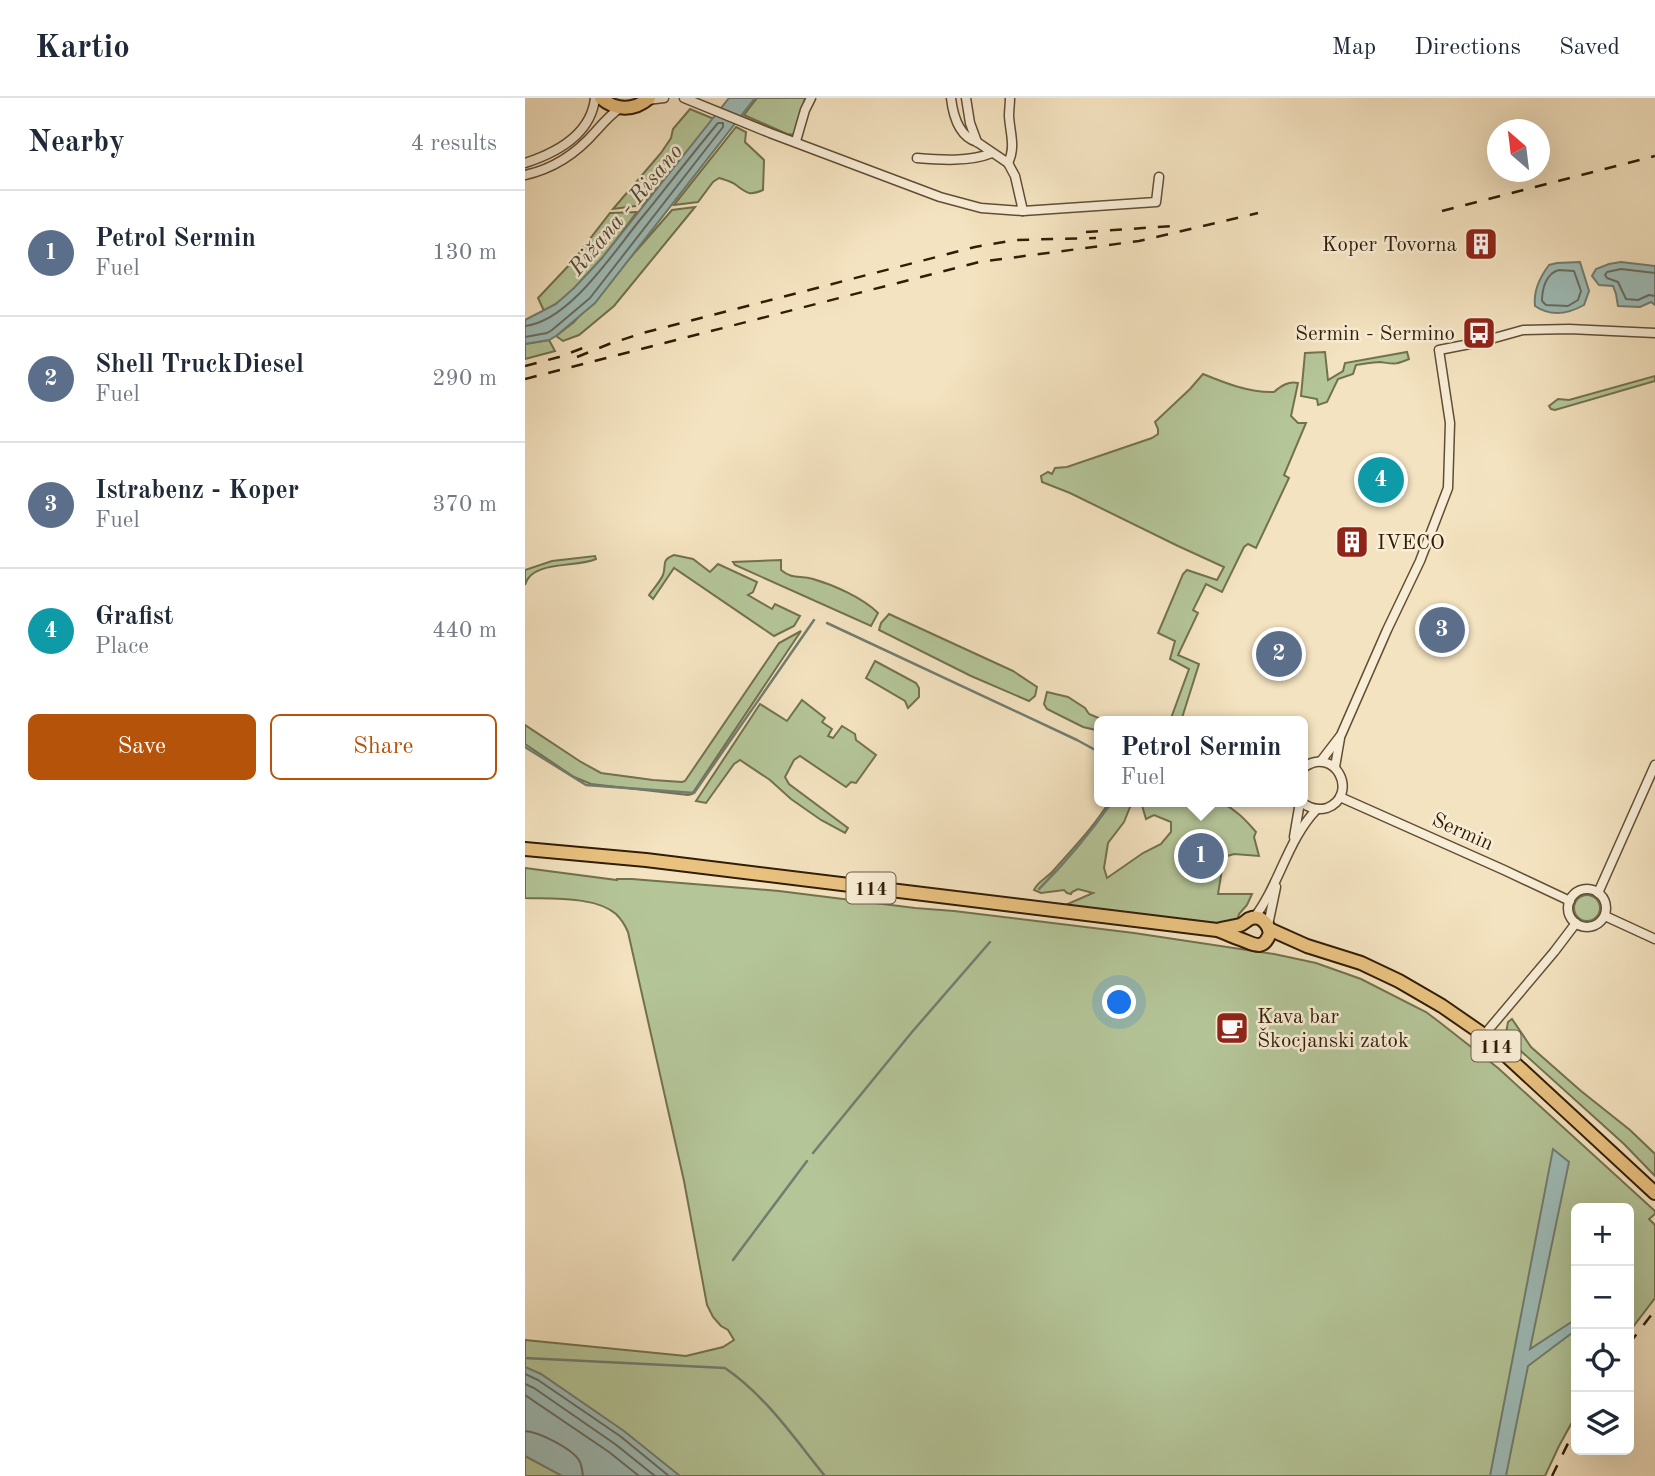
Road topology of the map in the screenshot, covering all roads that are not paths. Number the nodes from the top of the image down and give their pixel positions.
1 (595, 98) edge
2 (601, 98) edge
3 (664, 98) edge
4 (685, 98) edge
5 (810, 98) edge
6 (951, 98) edge
7 (966, 98) edge
8 (1010, 98) edge
9 (648, 99) edge
10 (620, 108) junction
11 (796, 141) junction
12 (977, 142) junction
13 (987, 152) junction
14 (916, 158) dead end
15 (525, 163) edge
16 (1008, 163) junction
17 (525, 175) edge
18 (1159, 177) dead end
19 (1023, 211) junction
20 (1655, 333) edge
21 (1341, 735) junction
22 (1321, 761) junction
23 (1308, 764) edge
24 (1655, 765) edge
25 (1335, 768) junction
26 (1340, 797) junction
27 (1300, 807) edge
28 (1308, 807) edge
29 (1317, 809) junction
30 (1293, 841) junction
31 (525, 849) edge
32 (1279, 874) junction
33 (1598, 892) junction
34 (1570, 901) junction
35 (1605, 916) junction
36 (1249, 921) junction
37 (1576, 923) junction
38 (1268, 927) junction
39 (1217, 930) junction
40 (1655, 939) edge
41 (1245, 940) junction
42 (1264, 943) junction
43 (1307, 946) junction
44 (1484, 1035) junction
45 (1655, 1193) edge

1 - 15 street
2 - 10 main road
3 - 9 street
4 - 11 street
5 - 11 street
6 - 12 street
7 - 12 street
8 - 16 street
9 - 10 main road
10 - 17 street
11 - 19 street
12 - 13 street
13 - 14 street
13 - 16 street
16 - 19 street
18 - 19 street
20 - 21 street
21 - 22 street
21 - 25 street
22 - 23 street
22 - 25 street
24 - 33 street
25 - 26 street
26 - 29 street
26 - 34 street, Sermin
27 - 30 street
28 - 29 street
29 - 30 street
30 - 32 street
31 - 39 main road, 114
32 - 36 street
32 - 38 street
33 - 34 street
33 - 35 street
34 - 37 street
35 - 37 street
35 - 40 street
36 - 38 main road, 114
36 - 39 main road, 114
36 - 41 main road
37 - 44 street
38 - 42 main road
38 - 43 main road, 114
39 - 41 main road, 114
41 - 42 main road, 114
42 - 43 main road, 114
43 - 44 main road, 114
44 - 45 main road, 114

